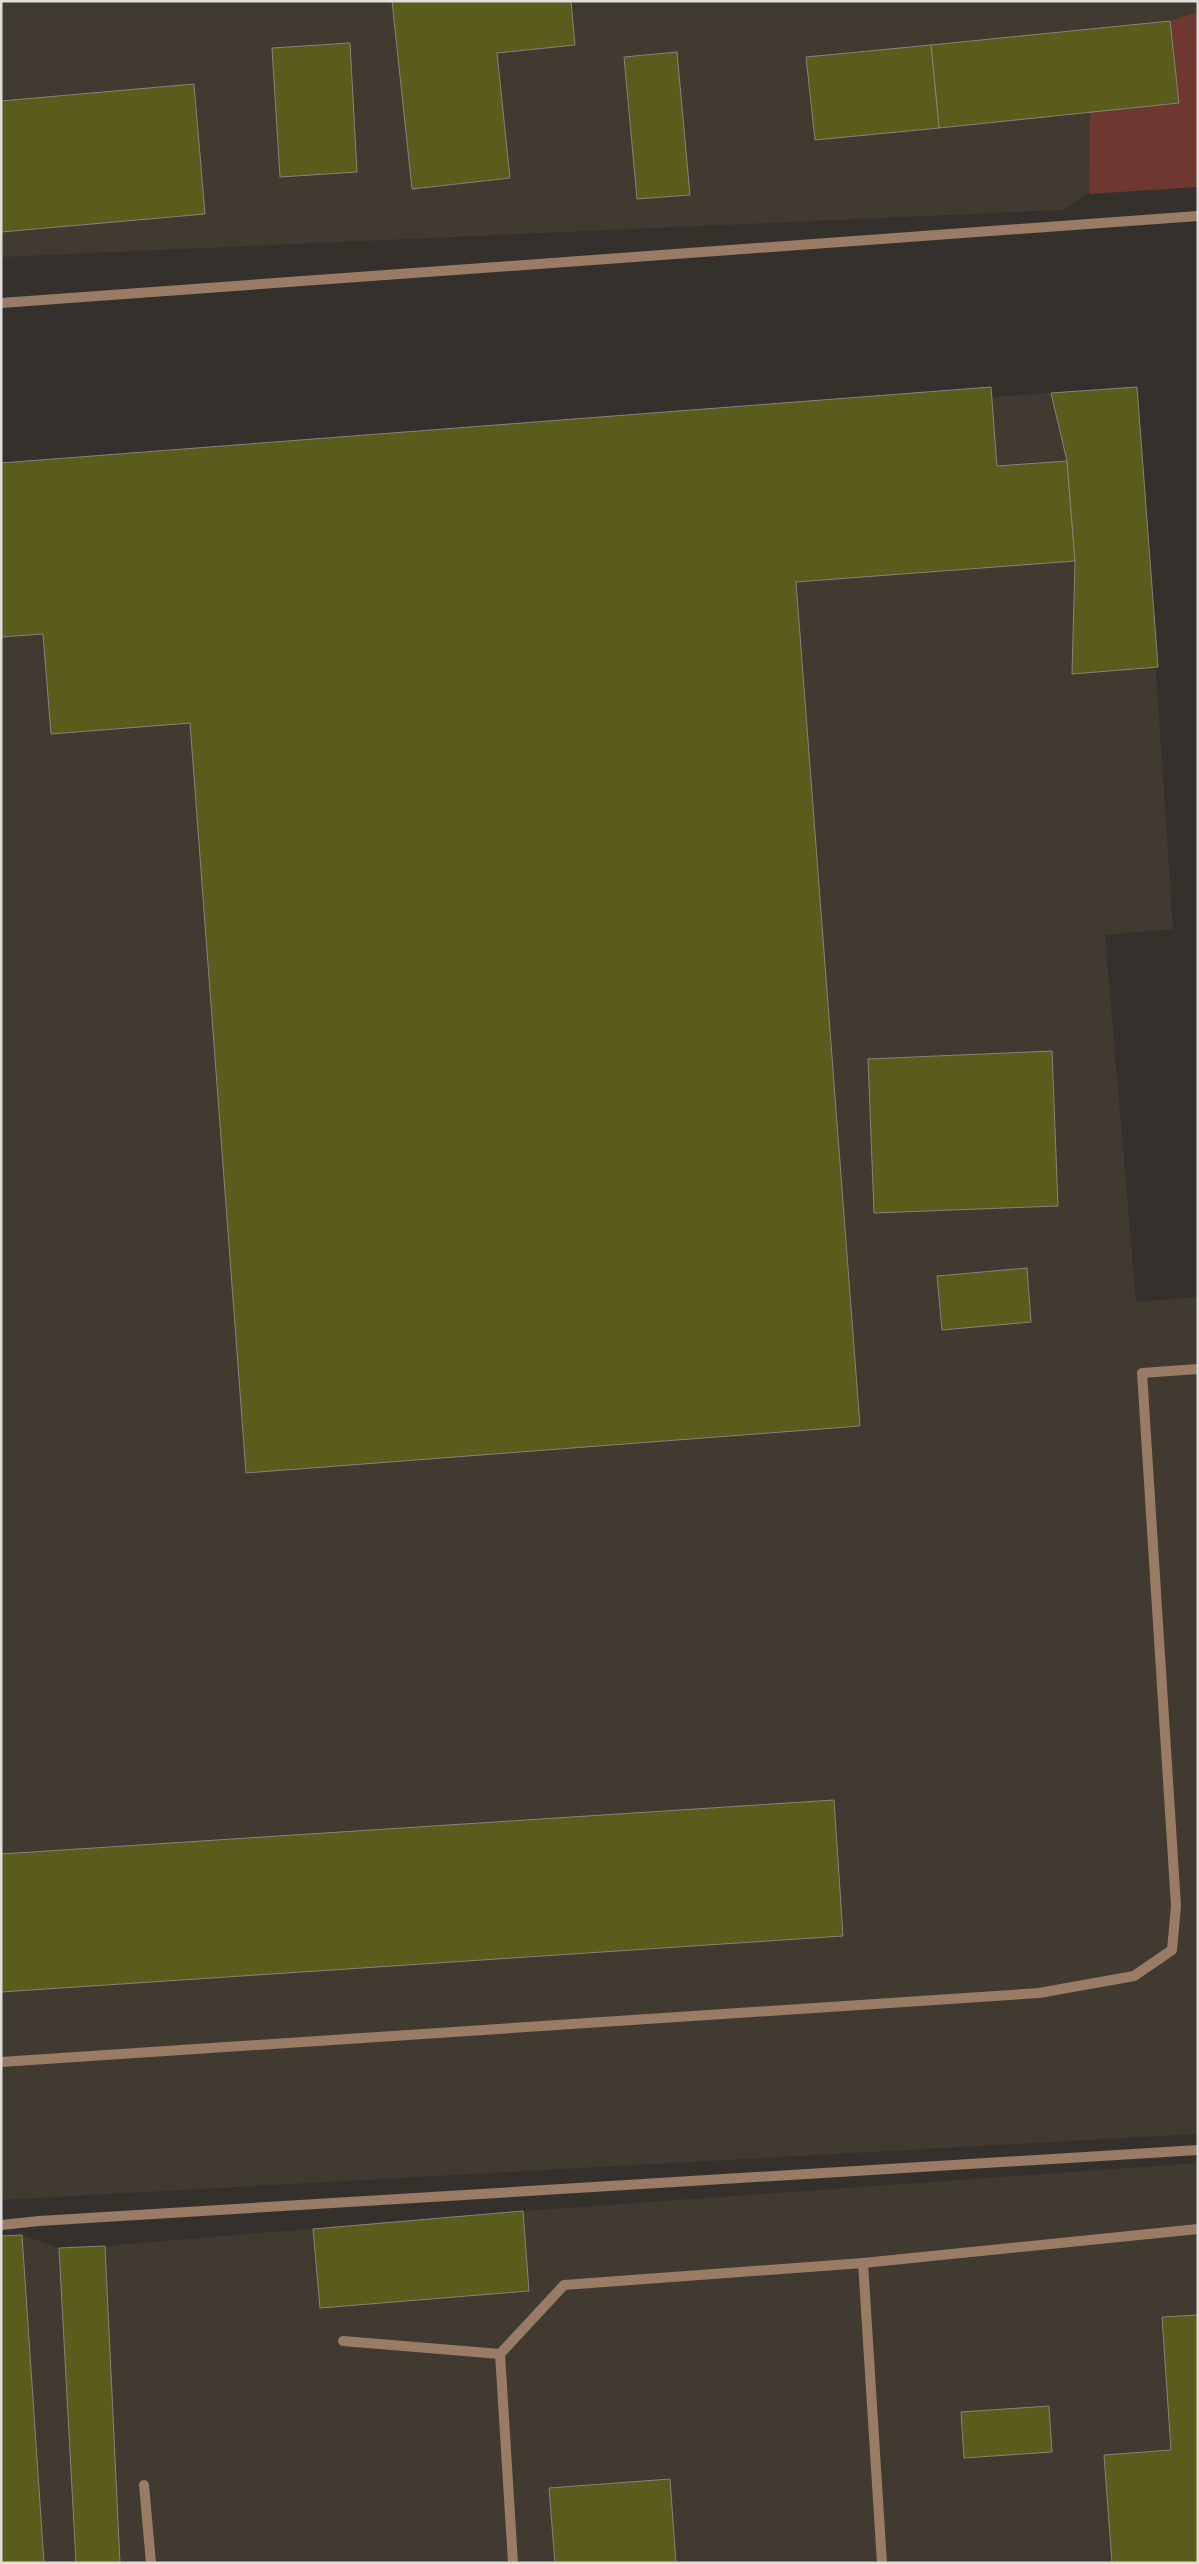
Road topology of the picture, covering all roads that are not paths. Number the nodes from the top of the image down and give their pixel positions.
1 (1198, 216) edge
2 (1, 303) edge
3 (1198, 1369) edge
4 (1, 2062) edge
5 (1198, 2150) edge
6 (1, 2226) edge
7 (1198, 2229) edge
8 (863, 2263) junction
9 (344, 2341) dead end
10 (500, 2354) junction
11 (144, 2485) dead end
12 (151, 2563) edge
13 (513, 2563) edge
14 (882, 2563) edge

1 - 2 lane
3 - 4 lane
5 - 6 lane
7 - 8 lane
8 - 10 lane
8 - 14 lane
9 - 10 lane
10 - 13 lane
11 - 12 lane

